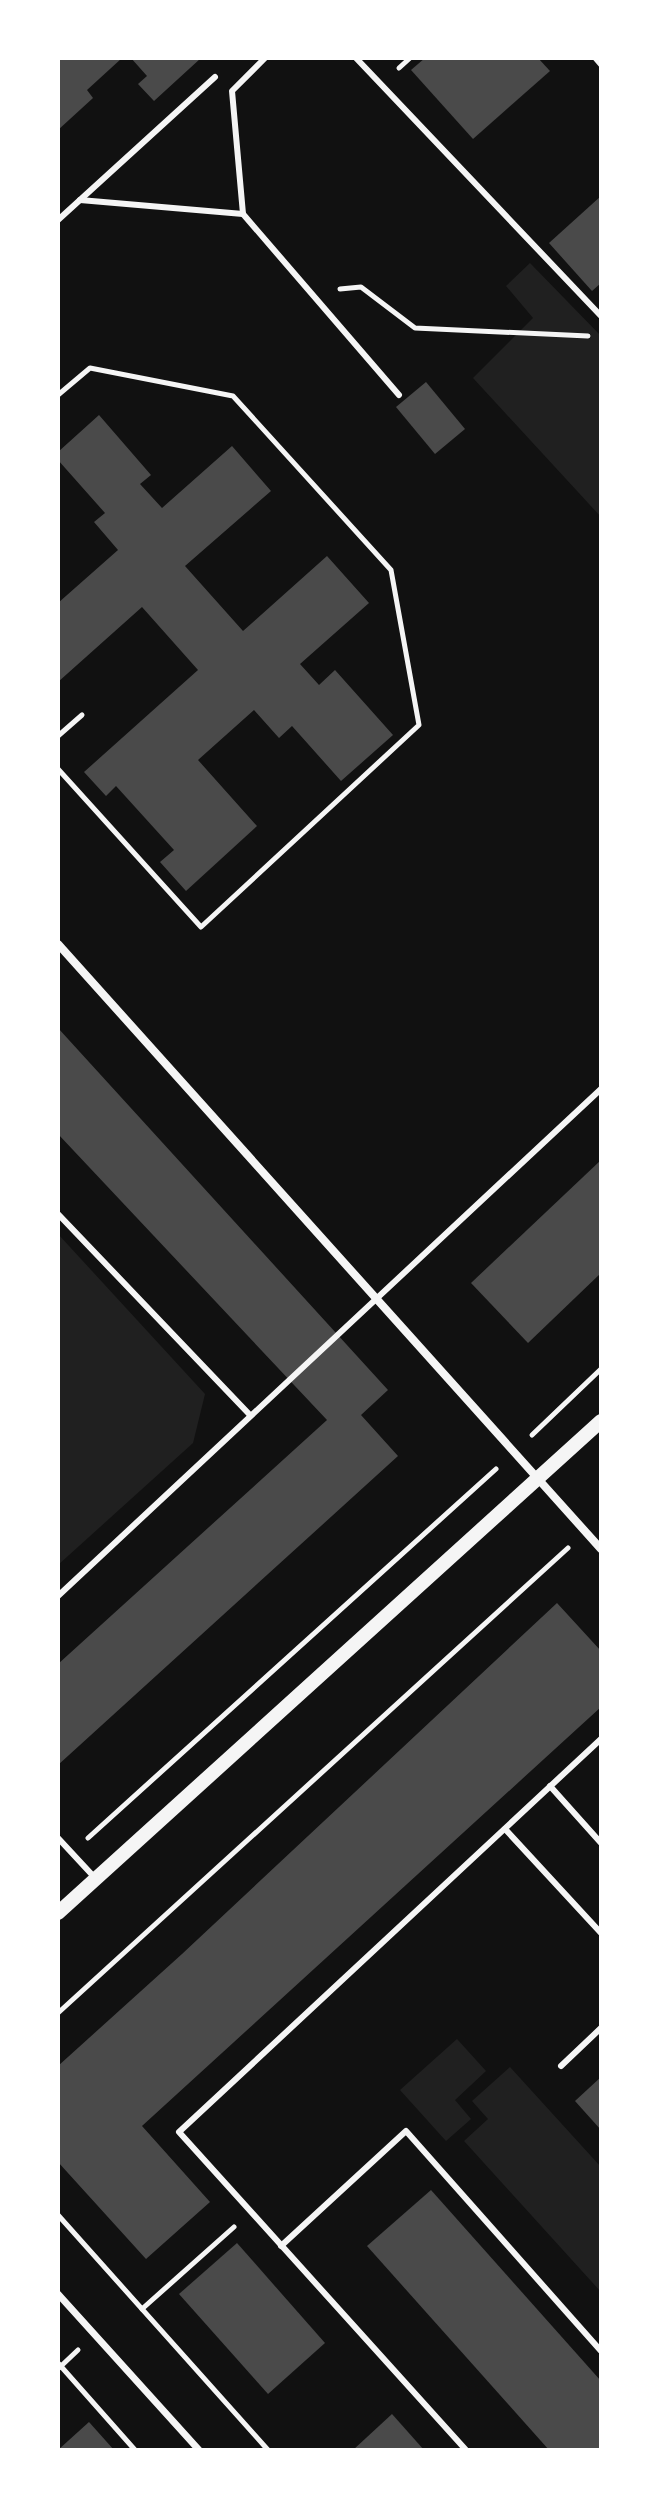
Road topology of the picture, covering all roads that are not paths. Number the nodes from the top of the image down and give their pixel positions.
1 (265, 58) edge
2 (356, 58) edge
3 (215, 77) dead end
4 (80, 200) junction
5 (243, 214) junction
6 (58, 220) edge
7 (601, 316) edge
8 (399, 395) dead end
9 (58, 944) edge
10 (601, 1089) edge
11 (58, 1214) edge
12 (376, 1298) junction
13 (250, 1415) junction
14 (601, 1421) edge
15 (538, 1478) junction
16 (601, 1549) edge
17 (58, 1596) edge
18 (601, 1739) edge
19 (550, 1786) junction
20 (505, 1829) junction
21 (58, 1838) edge
22 (601, 1843) edge
23 (96, 1879) junction
24 (58, 1913) edge
25 (601, 1933) edge
26 (601, 2028) edge
27 (561, 2066) dead end
28 (281, 2246) junction
29 (58, 2294) edge
30 (601, 2351) edge
31 (199, 2450) edge
32 (466, 2450) edge

1 - 5 lane
2 - 7 lane
3 - 4 lane
4 - 5 lane
4 - 6 lane
5 - 8 lane
9 - 12 street
10 - 12 lane
11 - 13 lane
12 - 13 lane
12 - 15 street
13 - 17 lane
14 - 15 street
15 - 16 street
15 - 23 street
18 - 19 lane
19 - 20 lane
19 - 22 lane
20 - 25 lane
20 - 28 lane
21 - 23 lane
23 - 24 street
26 - 27 lane
28 - 30 lane
28 - 32 lane
29 - 31 street

